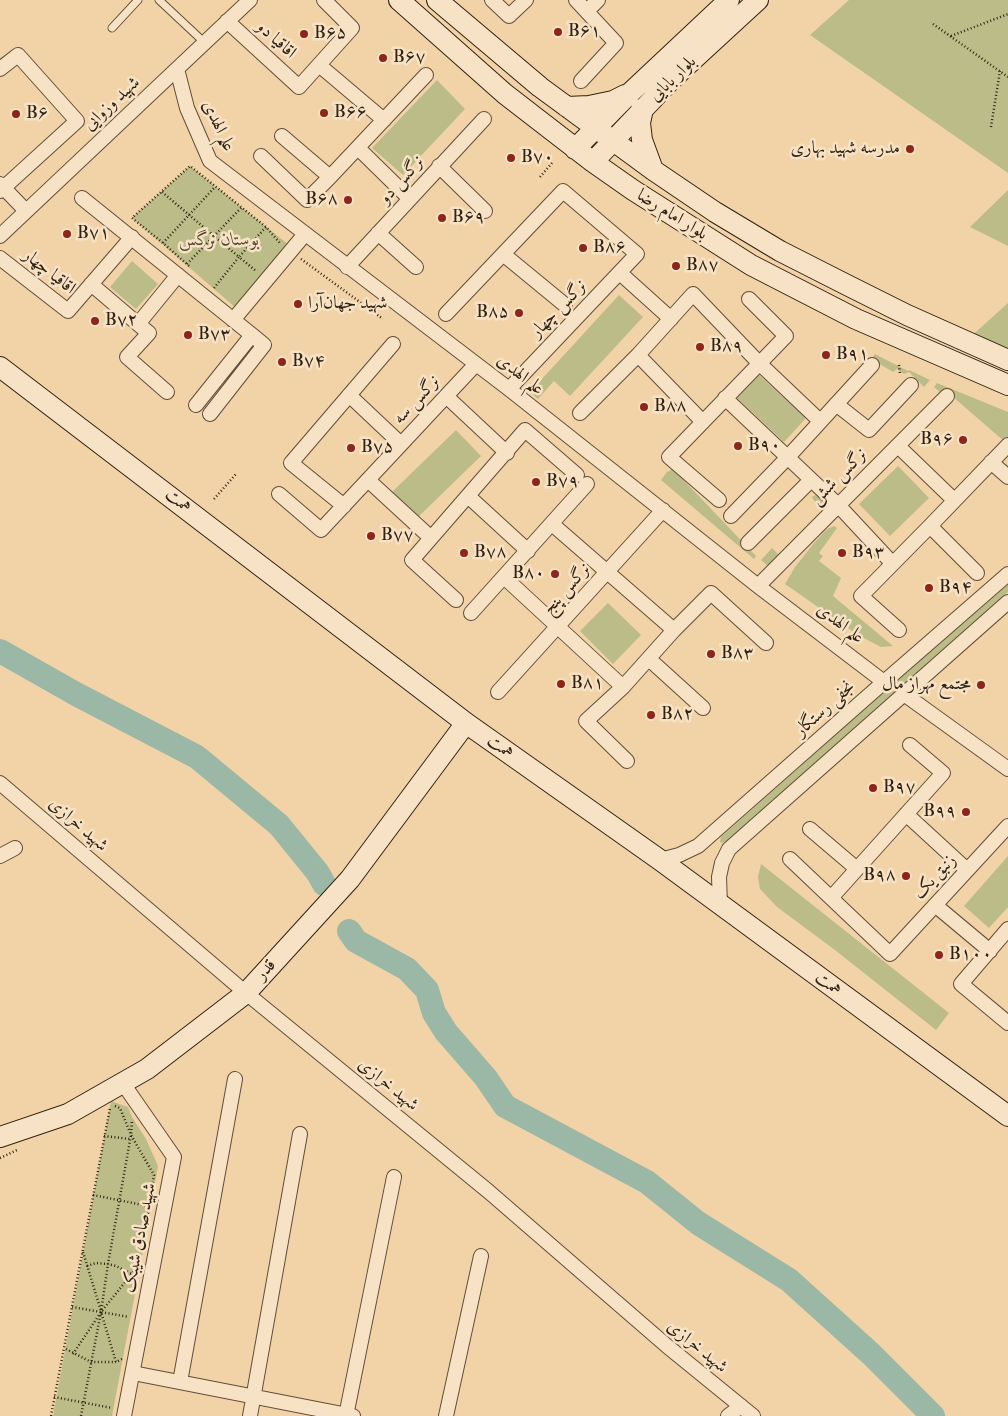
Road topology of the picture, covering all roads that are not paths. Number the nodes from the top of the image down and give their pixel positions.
1 (138, 0) edge
2 (159, 0) edge
3 (250, 0) edge
4 (324, 0) edge
5 (399, 0) edge
6 (437, 0) edge
7 (492, 0) edge
8 (526, 0) edge
9 (576, 0) edge
10 (598, 0) edge
11 (729, 0) edge
12 (758, 0) edge
13 (586, 11) junction
14 (227, 22) junction
15 (112, 28) dead end
16 (205, 42) junction
17 (319, 65) junction
18 (0, 69) edge
19 (177, 69) junction
20 (426, 75) dead end
21 (581, 81) dead end
22 (631, 92) junction
23 (567, 107) junction
24 (643, 109) junction
25 (484, 119) dead end
26 (384, 120) junction
27 (597, 128) junction
28 (282, 136) dead end
29 (613, 141) junction
30 (358, 148) junction
31 (576, 149) junction
32 (261, 156) dead end
33 (593, 162) junction
34 (439, 166) junction
35 (652, 170) junction
36 (330, 178) junction
37 (1, 187) edge
38 (82, 198) dead end
39 (410, 199) junction
40 (26, 212) junction
41 (485, 212) dead end
42 (378, 233) junction
43 (305, 234) junction
44 (0, 236) edge
45 (132, 238) junction
46 (503, 254) junction
47 (0, 258) edge
48 (347, 266) junction
49 (416, 267) dead end
50 (183, 270) junction
51 (620, 273) junction
52 (91, 284) junction
53 (748, 299) dead end
54 (565, 305) dead end
55 (446, 314) dead end
56 (671, 319) junction
57 (233, 320) junction
58 (138, 324) junction
59 (252, 335) junction
60 (393, 344) dead end
61 (638, 355) junction
62 (1008, 360) edge
63 (476, 364) junction
64 (759, 364) junction
65 (872, 364) dead end
66 (0, 367) edge
67 (910, 385) dead end
68 (1008, 386) edge
69 (509, 389) junction
70 (167, 392) dead end
71 (349, 395) junction
72 (446, 396) junction
73 (947, 396) dead end
74 (726, 398) junction
75 (836, 404) junction
76 (196, 405) dead end
77 (210, 414) dead end
78 (580, 414) dead end
79 (820, 421) junction
80 (703, 422) junction
81 (401, 444) junction
82 (1008, 445) edge
83 (898, 446) junction
84 (507, 453) junction
85 (788, 457) junction
86 (991, 462) junction
87 (1008, 477) edge
88 (368, 480) junction
89 (811, 480) junction
90 (280, 494) dead end
91 (468, 496) junction
92 (718, 500) dead end
93 (954, 500) junction
94 (838, 505) junction
95 (344, 506) junction
96 (662, 510) junction
97 (731, 516) dead end
98 (552, 524) junction
99 (930, 526) junction
100 (431, 538) junction
101 (748, 543) dead end
102 (528, 550) junction
103 (892, 563) junction
104 (607, 572) junction
105 (977, 573) dead end
106 (1008, 574) edge
107 (504, 577) junction
108 (758, 586) junction
109 (456, 600) dead end
110 (1008, 602) edge
111 (471, 613) dead end
112 (558, 627) junction
113 (674, 630) junction
114 (898, 630) dead end
115 (766, 643) dead end
116 (649, 659) junction
117 (884, 682) junction
118 (623, 688) junction
119 (498, 692) dead end
120 (904, 694) junction
121 (703, 708) dead end
122 (466, 723) junction
123 (910, 745) dead end
124 (627, 761) dead end
125 (1008, 769) edge
126 (0, 783) edge
127 (906, 814) junction
128 (1008, 826) edge
129 (810, 829) dead end
130 (15, 848) dead end
131 (0, 856) edge
132 (790, 859) dead end
133 (660, 860) junction
134 (857, 869) junction
135 (967, 870) junction
136 (831, 898) junction
137 (720, 905) junction
138 (935, 905) junction
139 (1008, 929) edge
140 (990, 951) junction
141 (246, 993) junction
142 (1008, 1023) edge
143 (235, 1079) dead end
144 (122, 1082) junction
145 (1008, 1116) edge
146 (300, 1134) dead end
147 (0, 1137) edge
148 (394, 1177) dead end
149 (481, 1256) dead end
150 (133, 1373) junction
151 (180, 1382) junction
152 (253, 1397) junction
153 (741, 1406) junction
154 (120, 1412) edge
155 (250, 1416) edge
156 (348, 1416) edge
157 (446, 1416) edge
158 (728, 1416) edge
159 (753, 1416) edge

1 - 15 lane
2 - 16 lane
3 - 14 street, شهید وزوایی
4 - 17 street
5 - 31 street, بلوار امام رضا
6 - 23 street, بلوار امام رضا
7 - 8 street
9 - 13 street
10 - 13 street
11 - 22 street, بلوار بابایی
12 - 24 street, بلوار بابایی
13 - 21 street
14 - 16 street, شهید وزوایی
14 - 17 street, اقاقیا دو
16 - 19 street, شهید وزوایی
17 - 26 street
18 - 37 street
19 - 40 street, شهید وزوایی
19 - 43 street, علم الهدی
20 - 26 street
22 - 23 street
22 - 24 street
22 - 27 street, بلوار بابایی
23 - 27 street, بلوار امام رضا
24 - 29 street, بلوار بابایی
24 - 35 street
25 - 34 street, نرگس دو
26 - 30 street
27 - 29 street, بلوار امام رضا
27 - 31 street, بلوار بابایی
28 - 36 street
29 - 33 street, بلوار بابایی
29 - 35 street, بلوار امام رضا
30 - 36 street
30 - 39 street
31 - 33 street, بلوار امام رضا
32 - 36 street
33 - 68 street, بلوار امام رضا
34 - 39 street, نرگس دو
34 - 41 street
35 - 62 street, بلوار امام رضا
37 - 40 street
38 - 45 street
39 - 42 street, نرگس دو
40 - 44 street, شهید وزوایی
42 - 48 street, نرگس دو
42 - 49 street
43 - 48 street, علم الهدی
43 - 57 street
45 - 50 street
45 - 52 street, اقاقیا چهار
46 - 51 street, نرگس چهار
46 - 54 street
46 - 55 street
47 - 52 street, اقاقیا چهار
48 - 63 street, علم الهدی
50 - 57 street
50 - 58 street
51 - 56 street
51 - 69 street, نرگس چهار
52 - 58 street
53 - 64 street
56 - 61 street
56 - 64 street
57 - 59 street
58 - 70 street
59 - 76 street
59 - 77 street
60 - 71 street
61 - 78 street
61 - 80 street
63 - 69 street, علم الهدی
63 - 72 street, نرگس سه
64 - 74 street
64 - 79 street
65 - 75 street
66 - 122 street, همت
67 - 75 street
69 - 96 street, علم الهدی
71 - 81 street
71 - 95 street
72 - 81 street, نرگس سه
72 - 84 street
73 - 83 street, نرگس شش
74 - 80 street
74 - 85 street
75 - 79 street
79 - 85 street
80 - 92 street
81 - 88 street, نرگس سه
82 - 86 street
83 - 93 street
83 - 94 street, نرگس شش
84 - 91 street
84 - 98 street
85 - 89 street
85 - 97 street
86 - 87 street
86 - 93 street
88 - 95 street, نرگس سه
88 - 100 street
89 - 94 street
89 - 101 street
90 - 95 street, نرگس سه
91 - 100 street
91 - 102 street
93 - 99 street
94 - 103 street
94 - 108 street, نرگس شش
96 - 104 street, نرگس پنج
96 - 108 street, علم الهدی
98 - 102 street
98 - 104 street
99 - 103 street
99 - 105 street
100 - 109 street
102 - 107 street
103 - 114 street
104 - 112 street, نرگس پنج
104 - 113 street
106 - 117 street, نجفی رستگار
107 - 111 street
107 - 112 street
108 - 117 street, علم الهدی
110 - 120 street
112 - 118 street
112 - 119 street, نرگس پنج
113 - 115 street
113 - 116 street
116 - 118 street
116 - 121 street
117 - 133 street, نجفی رستگار
118 - 124 street
120 - 125 street
120 - 137 street
122 - 133 street, همت
122 - 141 street, قدر
123 - 127 street
126 - 141 street, شهید خرازی
127 - 134 street
127 - 135 street
128 - 135 street, زنبق یک
129 - 134 street
130 - 131 street
132 - 136 street
133 - 137 street, همت
134 - 136 street
135 - 138 street, زنبق یک
136 - 138 street, زنبق یک
137 - 145 street, همت
138 - 140 street
139 - 140 street
140 - 142 street
141 - 144 street, قدر
141 - 153 street, شهید خرازی
143 - 151 street
144 - 147 street, قدر
144 - 150 street, شهید صادق شیبک
146 - 152 street
148 - 156 street
149 - 157 street
150 - 151 street
150 - 154 street, شهید صادق شیبک
151 - 152 street
152 - 155 street
152 - 156 street
153 - 158 street
153 - 159 street, شهید خرازی

